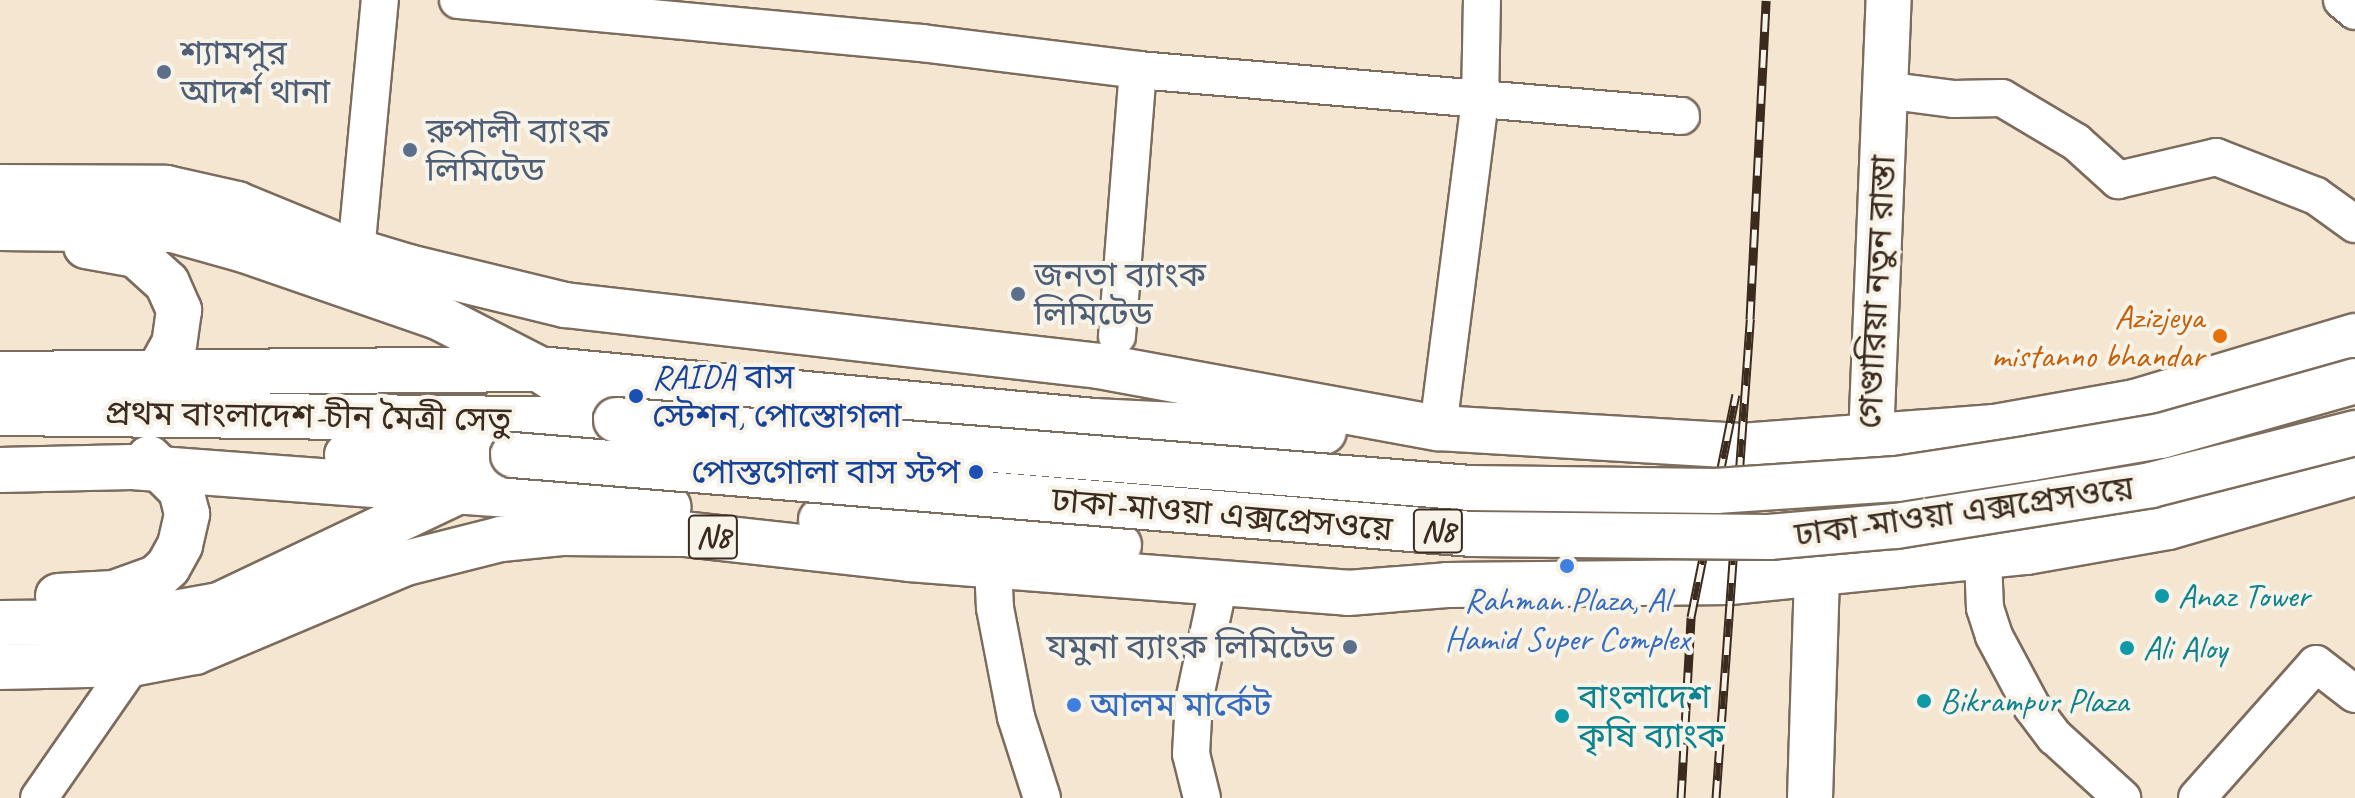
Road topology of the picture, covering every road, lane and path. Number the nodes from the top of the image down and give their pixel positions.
1 (380, 0) edge
2 (458, 0) edge
3 (1482, 0) edge
4 (1889, 0) edge
5 (2342, 0) edge
6 (2355, 11) edge
7 (1138, 70) junction
8 (1884, 90) junction
9 (1480, 102) junction
10 (1681, 116) dead end
11 (0, 187) edge
12 (2355, 224) edge
13 (0, 228) edge
14 (0, 248) edge
15 (356, 252) junction
16 (1117, 336) dead end
17 (2355, 336) edge
18 (539, 369) junction
19 (0, 374) edge
20 (2355, 381) edge
21 (0, 413) edge
22 (616, 420) junction
23 (144, 425) junction
24 (1422, 426) junction
25 (2355, 433) edge
26 (1871, 439) junction
27 (0, 452) edge
28 (513, 455) junction
29 (0, 470) edge
30 (2355, 473) edge
31 (464, 489) junction
32 (1983, 559) junction
33 (993, 566) junction
34 (1817, 574) junction
35 (1219, 583) junction
36 (1447, 585) junction
37 (0, 595) edge
38 (0, 623) edge
39 (132, 664) junction
40 (0, 667) edge
41 (2355, 694) edge
42 (39, 798) edge
43 (1042, 798) edge
44 (1202, 798) edge
45 (1810, 798) edge
46 (2122, 798) edge
47 (2197, 798) edge

1 - 15 street
2 - 7 street
3 - 9 street
4 - 8 main road, গেণ্ডারিয়া নতুন রাস্তা
5 - 6 street
7 - 9 street
7 - 16 street
8 - 12 street
8 - 26 main road, গেণ্ডারিয়া নতুন রাস্তা
9 - 10 street
9 - 24 street
11 - 15 main road
13 - 18 main road
14 - 23 main road
15 - 24 main road
17 - 26 main road
18 - 22 main road
18 - 23 main road
18 - 24 main road
19 - 23 main road
20 - 22 main road, ঢাকা-মাওয়া এক্সপ্রেসওয়ে / N8, bridge
21 - 23 main road, প্রথম বাংলাদেশ-চীন মৈত্রী সেতু / N8
22 - 23 main road, প্রথম বাংলাদেশ-চীন মৈত্রী সেতু / N8
23 - 27 main road, N8
23 - 28 main road, N8
23 - 29 main road
23 - 31 main road
23 - 37 main road
24 - 26 main road
25 - 28 main road, ঢাকা-মাওয়া এক্সপ্রেসওয়ে / N8, bridge
26 - 32 street
26 - 34 main road, গেণ্ডারিয়া নতুন রাস্তা
28 - 31 main road
30 - 32 main road, N8
31 - 36 main road
31 - 38 main road
32 - 34 main road, N8
32 - 46 street
33 - 35 main road, N8
33 - 39 main road, N8
33 - 43 street
34 - 36 main road, N8
34 - 45 main road
35 - 36 main road, N8
35 - 44 street
39 - 40 main road, N8
39 - 42 street
41 - 47 street

